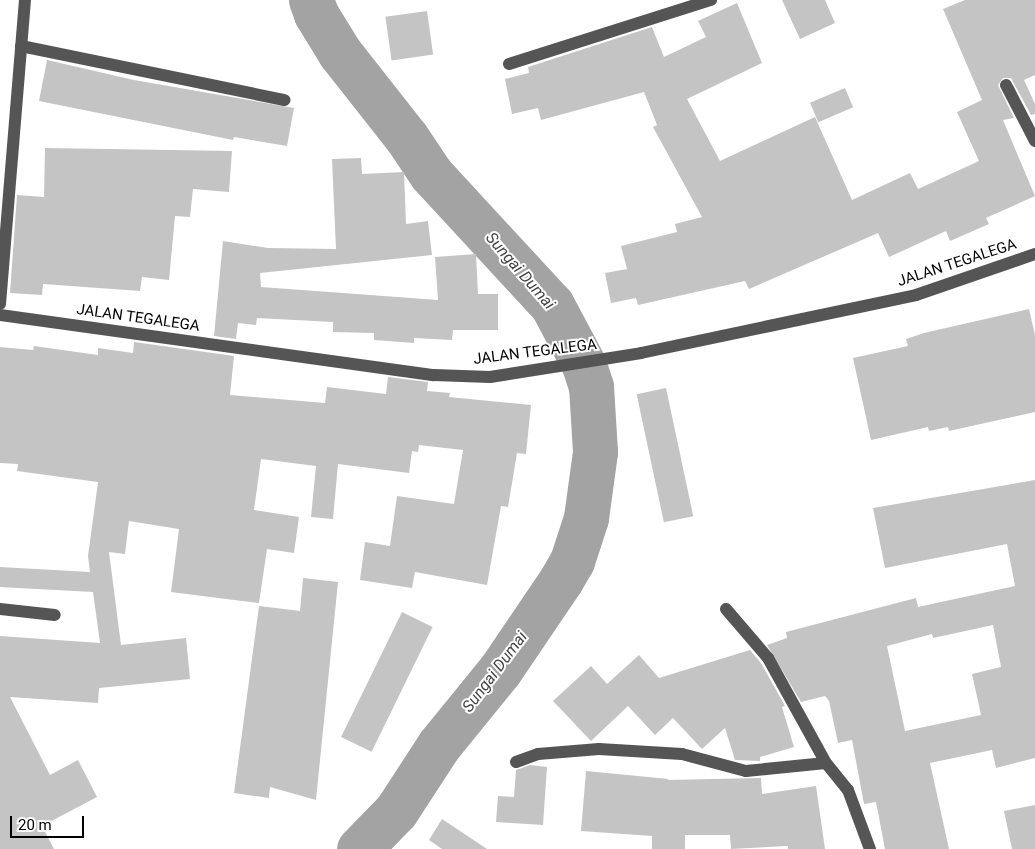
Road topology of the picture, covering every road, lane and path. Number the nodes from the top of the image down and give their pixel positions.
1 (25, 0) edge
2 (711, 0) edge
3 (21, 46) junction
4 (509, 64) dead end
5 (1006, 85) dead end
6 (285, 100) dead end
7 (1035, 141) edge
8 (1035, 254) edge
9 (0, 304) edge
10 (0, 315) edge
11 (0, 609) edge
12 (726, 609) dead end
13 (55, 615) dead end
14 (516, 762) dead end
15 (826, 763) junction
16 (870, 849) edge

1 - 3 street
2 - 4 street
3 - 6 street
3 - 9 street
5 - 7 street
8 - 10 street, JALAN TEGALEGA
11 - 13 street
12 - 15 street
14 - 15 street
15 - 16 street

